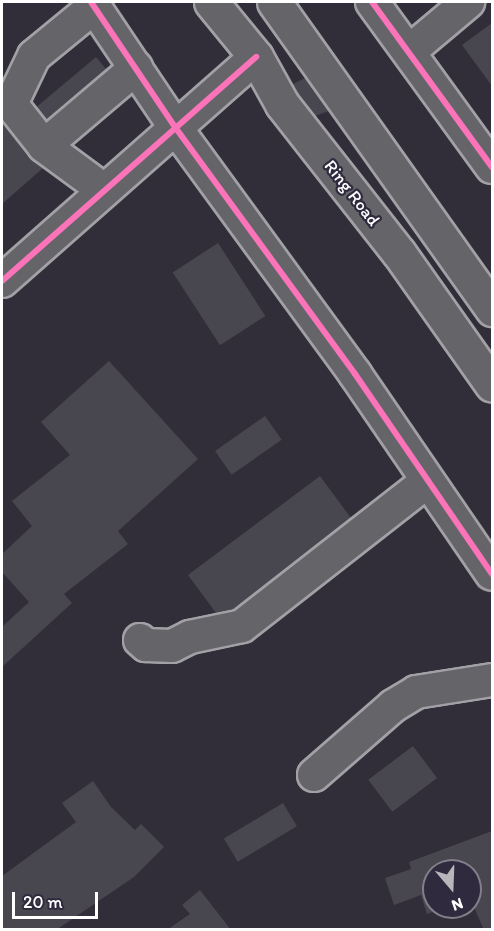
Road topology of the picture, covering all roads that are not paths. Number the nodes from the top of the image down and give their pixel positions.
1 (212, 2) edge
2 (274, 2) edge
3 (372, 2) edge
4 (468, 2) edge
5 (93, 4) edge
6 (411, 50) junction
7 (256, 57) junction
8 (136, 68) junction
9 (175, 127) junction
10 (44, 146) junction
11 (492, 167) edge
12 (104, 190) junction
13 (2, 281) edge
14 (492, 309) edge
15 (492, 385) edge
16 (426, 482) junction
17 (492, 574) edge
18 (140, 640) dead end
19 (492, 680) edge
20 (314, 775) dead end

1 - 7 main road, Ring Road
2 - 14 main road
3 - 6 street
4 - 6 street
5 - 8 street
5 - 10 street
6 - 11 street
7 - 9 street
7 - 15 main road, Ring Road
8 - 9 street
8 - 10 street
9 - 12 street
9 - 16 street
10 - 12 street
12 - 13 street
16 - 17 street
16 - 18 street
19 - 20 street

